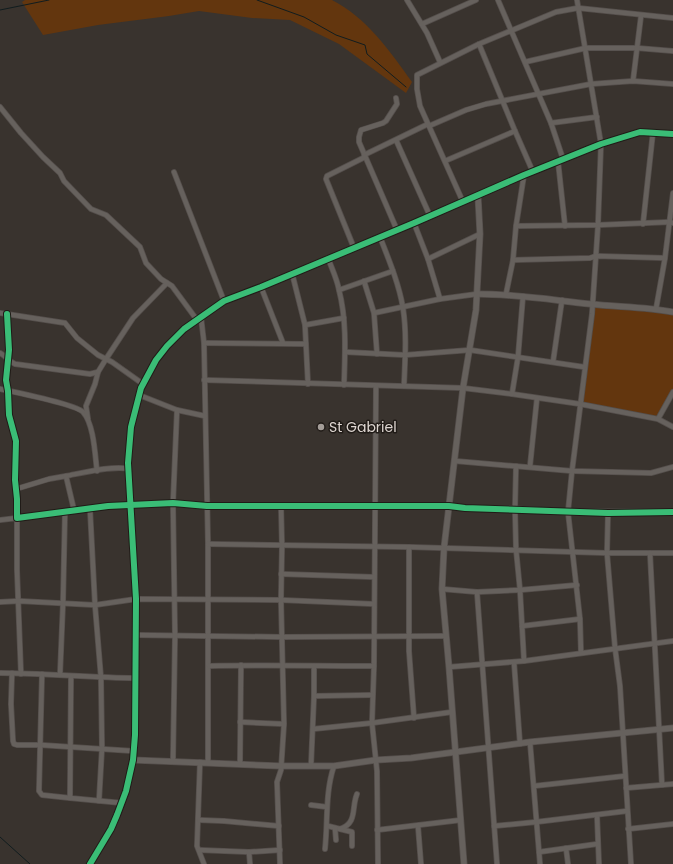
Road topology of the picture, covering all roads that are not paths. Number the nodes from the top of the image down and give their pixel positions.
1 (407, 0) edge
2 (476, 0) edge
3 (498, 0) edge
4 (577, 0) edge
5 (578, 8) junction
6 (641, 16) junction
7 (673, 18) edge
8 (422, 24) junction
9 (510, 31) junction
10 (479, 44) junction
11 (586, 48) junction
12 (637, 48) junction
13 (673, 51) edge
14 (440, 62) junction
15 (525, 62) junction
16 (633, 81) junction
17 (591, 84) junction
18 (673, 84) edge
19 (538, 95) junction
20 (396, 98) dead end
21 (503, 102) junction
22 (0, 107) edge
23 (597, 117) junction
24 (551, 124) junction
25 (429, 125) junction
26 (514, 131) junction
27 (653, 132) junction
28 (673, 134) edge
29 (396, 140) junction
30 (601, 144) junction
31 (365, 156) junction
32 (561, 160) junction
33 (445, 161) junction
34 (174, 172) dead end
35 (533, 172) junction
36 (524, 175) junction
37 (673, 193) edge
38 (478, 196) junction
39 (463, 202) junction
40 (430, 216) junction
41 (671, 222) edge
42 (414, 223) junction
43 (644, 224) junction
44 (598, 225) junction
45 (516, 226) junction
46 (565, 226) junction
47 (397, 230) junction
48 (480, 234) junction
49 (380, 237) junction
50 (354, 248) junction
51 (596, 256) junction
52 (328, 258) junction
53 (428, 258) junction
54 (665, 258) junction
55 (513, 260) junction
56 (393, 271) junction
57 (292, 273) junction
58 (364, 280) junction
59 (167, 283) junction
60 (261, 287) junction
61 (339, 290) junction
62 (477, 294) junction
63 (506, 294) junction
64 (523, 296) junction
65 (440, 299) junction
66 (562, 300) junction
67 (224, 301) junction
68 (592, 304) junction
69 (402, 308) junction
70 (656, 308) junction
71 (673, 312) edge
72 (0, 313) edge
73 (374, 313) junction
74 (8, 314) junction
75 (199, 318) junction
76 (344, 318) junction
77 (305, 325) junction
78 (283, 342) junction
79 (204, 343) junction
80 (306, 344) junction
81 (470, 350) junction
82 (345, 352) junction
83 (0, 353) edge
84 (377, 354) junction
85 (406, 355) junction
86 (518, 357) junction
87 (106, 359) junction
88 (8, 361) junction
89 (553, 362) junction
90 (584, 367) junction
91 (98, 372) junction
92 (204, 380) junction
93 (144, 384) junction
94 (308, 384) junction
95 (344, 385) junction
96 (376, 386) junction
97 (404, 386) junction
98 (462, 388) junction
99 (0, 389) edge
100 (8, 391) junction
101 (673, 392) edge
102 (512, 394) junction
103 (139, 395) junction
104 (537, 398) junction
105 (580, 404) junction
106 (177, 410) junction
107 (205, 416) junction
108 (88, 418) junction
109 (658, 419) junction
110 (673, 427) edge
111 (455, 461) junction
112 (516, 466) junction
113 (530, 466) junction
114 (673, 467) edge
115 (128, 469) junction
116 (97, 471) junction
117 (572, 471) junction
118 (66, 476) junction
119 (16, 488) junction
120 (173, 503) junction
121 (131, 505) junction
122 (207, 506) junction
123 (281, 506) junction
124 (375, 506) junction
125 (449, 506) junction
126 (90, 509) junction
127 (515, 509) junction
128 (74, 510) junction
129 (65, 511) junction
130 (568, 512) junction
131 (673, 512) edge
132 (608, 513) junction
133 (17, 518) junction
134 (0, 520) edge
135 (208, 544) junction
136 (282, 546) junction
137 (375, 546) junction
138 (409, 547) junction
139 (444, 548) junction
140 (516, 549) junction
141 (573, 551) junction
142 (607, 553) junction
143 (650, 553) junction
144 (673, 553) edge
145 (281, 574) junction
146 (374, 577) junction
147 (576, 585) junction
148 (442, 589) junction
149 (520, 590) junction
150 (477, 592) junction
151 (136, 599) junction
152 (174, 600) junction
153 (207, 600) junction
154 (281, 600) junction
155 (19, 601) junction
156 (0, 602) edge
157 (63, 603) junction
158 (374, 604) junction
159 (94, 605) junction
160 (580, 619) junction
161 (522, 626) junction
162 (136, 635) junction
163 (175, 636) junction
164 (207, 636) junction
165 (374, 636) junction
166 (409, 636) junction
167 (445, 636) junction
168 (282, 637) junction
169 (673, 641) edge
170 (654, 643) junction
171 (615, 648) junction
172 (581, 653) junction
173 (524, 661) junction
174 (514, 662) junction
175 (241, 665) junction
176 (283, 665) junction
177 (482, 665) junction
178 (208, 666) junction
179 (314, 666) junction
180 (374, 666) junction
181 (449, 667) junction
182 (0, 673) edge
183 (12, 673) junction
184 (21, 674) junction
185 (42, 674) junction
186 (60, 676) junction
187 (71, 676) junction
188 (101, 678) junction
189 (136, 678) junction
190 (372, 695) junction
191 (314, 696) junction
192 (452, 712) junction
193 (414, 718) junction
194 (240, 722) junction
195 (372, 723) junction
196 (284, 724) junction
197 (673, 728) edge
198 (313, 729) junction
199 (659, 729) junction
200 (623, 732) junction
201 (530, 742) junction
202 (520, 744) junction
203 (41, 745) junction
204 (71, 747) junction
205 (102, 748) junction
206 (489, 748) junction
207 (133, 751) junction
208 (456, 751) junction
209 (133, 760) junction
210 (376, 760) junction
211 (173, 761) junction
212 (200, 762) junction
213 (208, 763) junction
214 (240, 764) junction
215 (281, 766) junction
216 (311, 766) junction
217 (334, 766) junction
218 (625, 776) junction
219 (662, 784) junction
220 (673, 784) edge
221 (534, 786) junction
222 (626, 788) junction
223 (357, 794) dead end
224 (70, 798) junction
225 (99, 801) junction
226 (122, 803) junction
227 (311, 805) dead end
228 (327, 807) junction
229 (627, 811) junction
230 (597, 815) junction
231 (199, 820) junction
232 (461, 820) junction
233 (536, 822) junction
234 (673, 824) edge
235 (279, 826) junction
236 (328, 826) junction
237 (418, 826) junction
238 (494, 826) junction
239 (338, 829) junction
240 (377, 830) junction
241 (628, 830) junction
242 (336, 840) dead end
243 (597, 844) junction
244 (352, 846) dead end
245 (566, 848) junction
246 (326, 849) dead end
247 (199, 850) junction
248 (280, 850) junction
249 (249, 852) junction
250 (539, 852) junction
251 (90, 864) edge
252 (204, 864) edge
253 (250, 864) edge
254 (280, 864) edge
255 (378, 864) edge
256 (421, 864) edge
257 (464, 864) edge
258 (497, 864) edge
259 (540, 864) edge
260 (568, 864) edge
261 (599, 864) edge
262 (631, 864) edge

1 - 8 street
2 - 8 street
3 - 9 street
4 - 5 street
5 - 6 street
5 - 9 street
5 - 11 street
6 - 7 street
6 - 12 street
8 - 14 street
9 - 10 street
9 - 15 street
10 - 14 street
10 - 21 street
11 - 12 street
11 - 15 street
11 - 17 street
12 - 13 street
12 - 16 street
14 - 25 street
15 - 19 street
16 - 17 street
16 - 18 street
17 - 19 street
17 - 23 street
19 - 21 street
19 - 24 street
20 - 31 street
21 - 25 street
21 - 26 street
22 - 59 street
23 - 24 street
23 - 30 street
24 - 32 street
25 - 29 street
25 - 33 street
26 - 33 street
26 - 35 street
27 - 28 street
27 - 30 street
27 - 43 street
29 - 31 street
29 - 40 street
30 - 32 street
30 - 44 street
31 - 47 street
31 - 50 street
32 - 35 street
32 - 46 street
33 - 39 street
34 - 67 street
35 - 36 street
36 - 38 street
36 - 45 street
37 - 41 street
38 - 39 street
38 - 48 street
39 - 40 street
40 - 42 street
41 - 43 street
41 - 54 street
42 - 47 street
42 - 53 street
43 - 44 street
44 - 46 street
44 - 51 street
45 - 46 street
45 - 55 street
47 - 49 street
48 - 53 street
48 - 62 street
49 - 50 street
49 - 56 street
50 - 52 street
51 - 54 street
51 - 55 street
51 - 68 street
52 - 57 street
52 - 61 street
53 - 65 street
54 - 70 street
55 - 63 street
56 - 58 street
56 - 69 street
57 - 60 street
57 - 77 street
58 - 61 street
58 - 73 street
59 - 75 street
59 - 87 street
60 - 67 street
60 - 78 street
61 - 76 street
62 - 63 street
62 - 65 street
62 - 81 street
63 - 64 street
64 - 66 street
64 - 86 street
65 - 69 street
66 - 68 street
66 - 89 street
67 - 75 street
68 - 70 street
68 - 90 street
69 - 73 street
69 - 85 street
70 - 71 street
72 - 74 street
73 - 84 street
74 - 87 street
74 - 88 street
75 - 79 street
75 - 93 street
76 - 77 street
76 - 82 street
77 - 80 street
78 - 79 street
78 - 80 street
79 - 92 street
80 - 94 street
81 - 85 street
81 - 86 street
81 - 98 street
82 - 84 street
82 - 95 street
83 - 88 street
84 - 85 street
85 - 97 street
86 - 89 street
86 - 102 street
87 - 91 street
87 - 93 street
88 - 91 street
88 - 100 street
89 - 90 street
90 - 105 street
91 - 108 street
92 - 94 street
92 - 107 street
93 - 103 street
94 - 95 street
95 - 96 street
96 - 97 street
96 - 124 street
97 - 98 street
98 - 102 street
98 - 111 street
99 - 100 street
100 - 108 street
100 - 119 street
101 - 109 street
102 - 104 street
103 - 106 street
103 - 115 street
104 - 105 street
104 - 113 street
105 - 109 street
105 - 117 street
106 - 107 street
106 - 120 street
107 - 122 street
108 - 116 street
109 - 110 street
111 - 112 street
111 - 125 street
112 - 113 street
112 - 127 street
113 - 117 street
114 - 117 street
115 - 116 street
115 - 121 street
116 - 118 street
117 - 130 street
118 - 119 street
118 - 128 street
119 - 133 street
120 - 121 street
120 - 122 street
120 - 152 street
121 - 126 street
121 - 151 street
122 - 123 street
122 - 135 street
123 - 124 street
123 - 136 street
124 - 125 street
124 - 137 street
125 - 127 street
125 - 139 street
126 - 128 street
126 - 159 street
127 - 130 street
127 - 140 street
128 - 129 street
129 - 133 street
129 - 157 street
130 - 132 street
130 - 141 street
131 - 132 street
132 - 142 street
133 - 134 street
133 - 155 street
135 - 136 street
135 - 153 street
136 - 137 street
136 - 145 street
137 - 138 street
137 - 146 street
138 - 139 street
138 - 166 street
139 - 140 street
139 - 148 street
140 - 141 street
140 - 149 street
141 - 142 street
141 - 147 street
142 - 143 street
142 - 171 street
143 - 144 street
143 - 170 street
145 - 146 street
145 - 154 street
146 - 158 street
147 - 149 street
147 - 160 street
148 - 150 street
148 - 167 street
149 - 150 street
149 - 161 street
150 - 177 street
151 - 152 street
151 - 159 street
151 - 162 street
152 - 153 street
152 - 163 street
153 - 154 street
153 - 164 street
154 - 158 street
154 - 168 street
155 - 156 street
155 - 157 street
155 - 184 street
157 - 159 street
157 - 186 street
158 - 165 street
159 - 188 street
160 - 161 street
160 - 172 street
161 - 173 street
162 - 163 street
162 - 189 street
163 - 164 street
163 - 211 street
164 - 168 street
164 - 178 street
165 - 166 street
165 - 168 street
165 - 180 street
166 - 167 street
166 - 193 street
167 - 181 street
168 - 176 street
169 - 170 street
170 - 171 street
170 - 199 street
171 - 172 street
171 - 200 street
172 - 173 street
173 - 174 street
174 - 177 street
174 - 202 street
175 - 176 street
175 - 178 street
175 - 194 street
176 - 179 street
176 - 196 street
177 - 181 street
177 - 206 street
178 - 213 street
179 - 180 street
179 - 191 street
180 - 190 street
181 - 192 street
182 - 183 street
183 - 184 street
183 - 203 street
184 - 185 street
185 - 186 street
185 - 203 street
186 - 187 street
187 - 188 street
187 - 204 street
188 - 189 street
188 - 205 street
189 - 207 street
190 - 191 street
190 - 195 street
191 - 198 street
192 - 193 street
192 - 208 street
193 - 195 street
194 - 196 street
194 - 214 street
195 - 198 street
195 - 210 street
196 - 215 street
197 - 199 street
198 - 216 street
199 - 200 street
199 - 219 street
200 - 201 street
200 - 218 street
201 - 202 street
201 - 221 street
202 - 206 street
203 - 204 street
203 - 224 street
204 - 205 street
204 - 224 street
205 - 207 street
205 - 225 street
206 - 208 street
206 - 238 street
207 - 209 street
208 - 210 street
208 - 232 street
209 - 211 street
209 - 226 street
210 - 217 street
210 - 240 street
211 - 212 street
212 - 213 street
212 - 231 street
213 - 214 street
214 - 215 street
215 - 216 street
215 - 235 street
216 - 217 street
217 - 228 street
218 - 221 street
218 - 222 street
219 - 220 street
219 - 222 street
221 - 233 street
222 - 229 street
223 - 239 street
224 - 225 street
225 - 226 street
226 - 251 street
227 - 228 street
228 - 236 street
229 - 230 street
229 - 241 street
230 - 233 street
230 - 243 street
231 - 235 street
231 - 247 street
232 - 237 street
232 - 257 street
233 - 238 street
233 - 250 street
234 - 241 street
235 - 248 street
236 - 239 street
236 - 246 street
237 - 240 street
237 - 256 street
238 - 258 street
239 - 242 street
239 - 244 street
240 - 255 street
241 - 262 street
243 - 245 street
243 - 261 street
245 - 250 street
245 - 260 street
247 - 249 street
247 - 252 street
248 - 249 street
248 - 254 street
249 - 253 street
250 - 259 street

